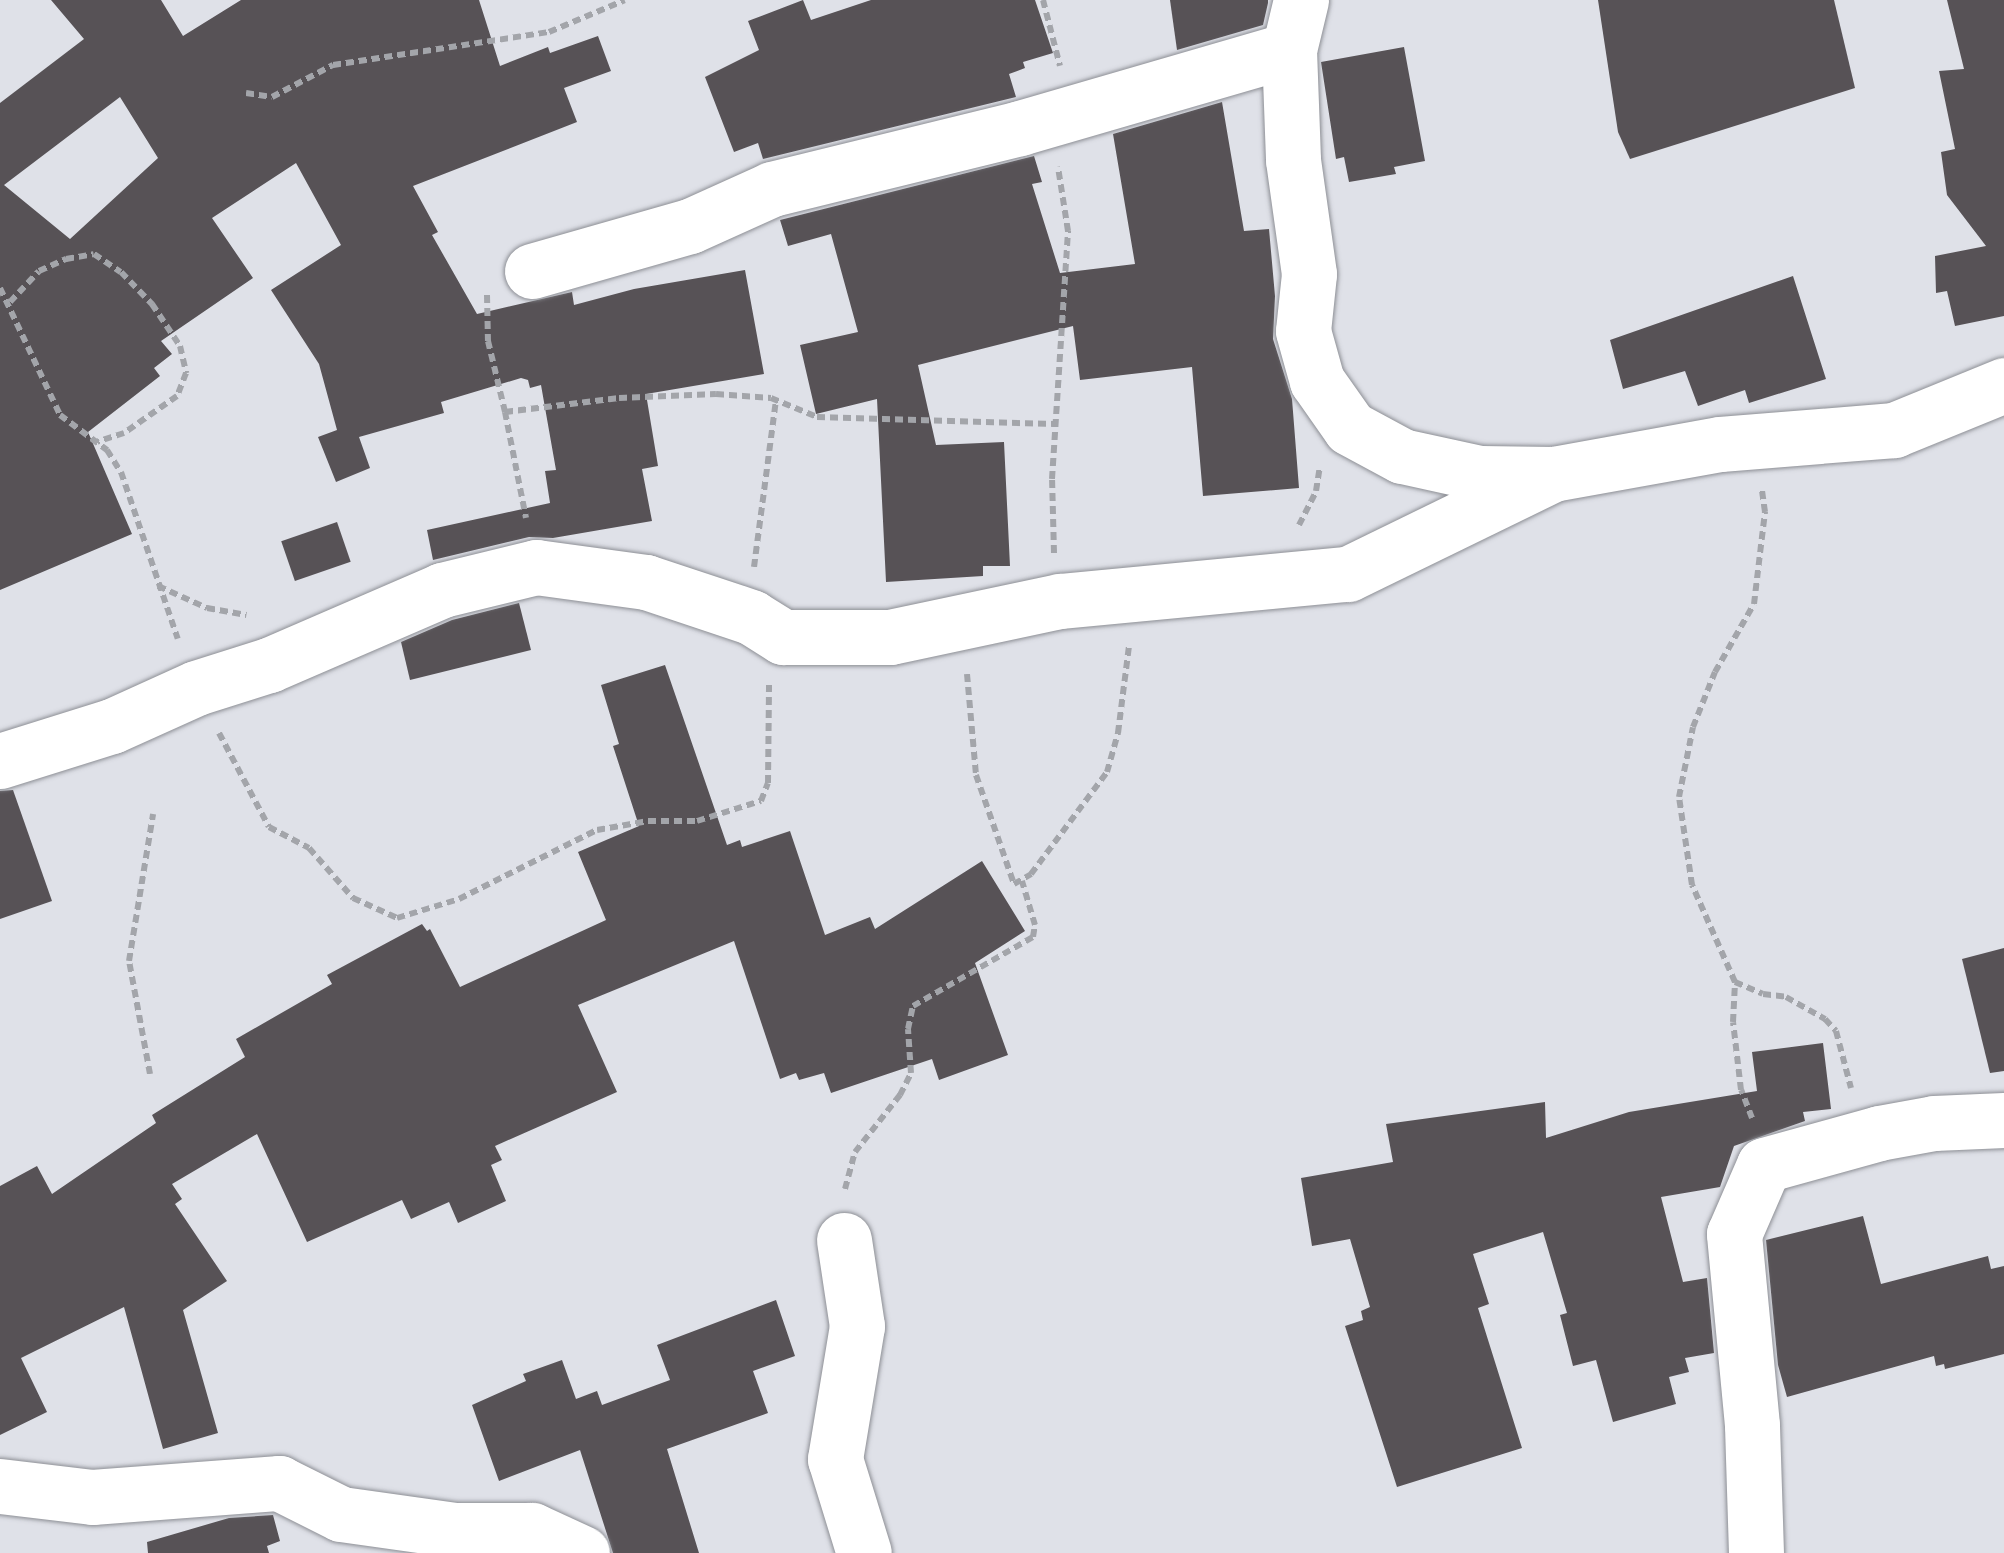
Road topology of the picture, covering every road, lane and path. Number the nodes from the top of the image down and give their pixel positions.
1 (626, 0) edge
2 (1043, 0) edge
3 (1295, 25) edge
4 (246, 92) dead end
5 (1063, 115) junction
6 (532, 271) joint
7 (0, 288) edge
8 (10, 302) junction
9 (1316, 381) junction
10 (2004, 386) edge
11 (776, 400) junction
12 (506, 412) junction
13 (1055, 424) junction
14 (1755, 439) junction
15 (96, 442) junction
16 (1554, 474) junction
17 (536, 567) junction
18 (1238, 582) junction
19 (1151, 590) junction
20 (1060, 600) junction
21 (942, 624) junction
22 (767, 627) junction
23 (196, 688) junction
24 (0, 761) edge
25 (153, 814) dead end
26 (1022, 882) junction
27 (1735, 982) junction
28 (150, 1074) dead end
29 (2004, 1120) edge
30 (1880, 1133) junction
31 (1764, 1165) junction
32 (844, 1240) joint
33 (0, 1486) edge
34 (582, 1553) edge
35 (864, 1553) edge
36 (1756, 1553) edge

1 - 4 path
2 - 5 path
3 - 5 street
3 - 9 street
5 - 6 street
5 - 13 path
6 - 12 path
7 - 8 path
8 - 15 path
8 - 15 path
9 - 16 street
9 - 18 path
10 - 14 street
11 - 12 path
11 - 13 path
11 - 22 path
12 - 17 path
13 - 20 path
14 - 16 street
14 - 27 path
15 - 23 path
16 - 18 street
17 - 22 street
17 - 23 street
18 - 19 street
19 - 20 street
19 - 26 path
20 - 21 street
21 - 22 street
21 - 26 path
22 - 23 path
23 - 24 street
25 - 28 path
26 - 32 path
27 - 30 path
27 - 31 path
29 - 30 street
30 - 31 street
31 - 36 street
32 - 35 street
33 - 34 street

